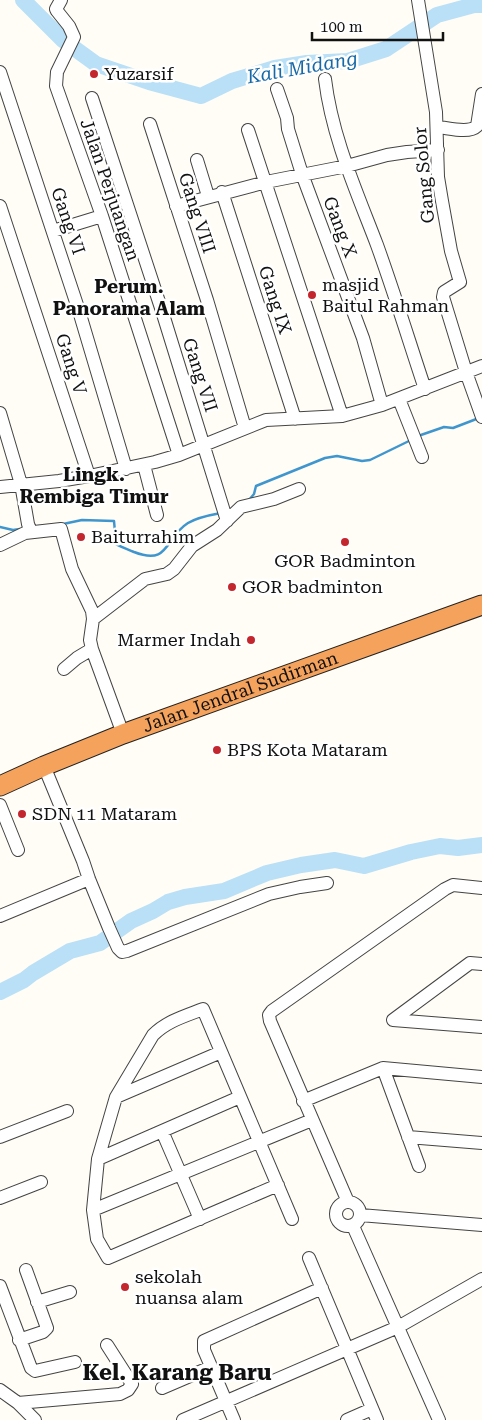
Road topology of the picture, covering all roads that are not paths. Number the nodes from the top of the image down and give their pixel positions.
1 (61, 0) edge
2 (418, 0) edge
3 (0, 72) edge
4 (326, 78) dead end
5 (277, 89) dead end
6 (482, 94) edge
7 (92, 98) dead end
8 (150, 124) dead end
9 (438, 127) junction
10 (248, 130) dead end
11 (438, 150) junction
12 (197, 160) dead end
13 (347, 166) junction
14 (302, 174) junction
15 (266, 182) junction
16 (222, 192) junction
17 (208, 196) junction
18 (0, 206) edge
19 (176, 206) junction
20 (102, 216) junction
21 (53, 231) junction
22 (482, 366) edge
23 (466, 372) junction
24 (425, 388) junction
25 (399, 398) junction
26 (382, 405) junction
27 (481, 415) edge
28 (342, 416) junction
29 (295, 419) junction
30 (1, 420) edge
31 (245, 428) junction
32 (204, 445) junction
33 (179, 455) junction
34 (422, 456) dead end
35 (144, 465) junction
36 (126, 469) junction
37 (89, 476) junction
38 (21, 484) junction
39 (0, 487) edge
40 (299, 490) dead end
41 (157, 515) dead end
42 (226, 515) junction
43 (29, 529) junction
44 (0, 545) edge
45 (482, 605) edge
46 (93, 620) junction
47 (92, 649) junction
48 (64, 669) dead end
49 (123, 734) junction
50 (44, 766) junction
51 (0, 786) edge
52 (0, 805) edge
53 (18, 850) dead end
54 (89, 879) junction
55 (327, 883) dead end
56 (482, 888) edge
57 (0, 916) edge
58 (482, 964) edge
59 (482, 1028) edge
60 (221, 1052) junction
61 (382, 1068) junction
62 (482, 1077) edge
63 (116, 1096) junction
64 (240, 1097) junction
65 (304, 1101) junction
66 (67, 1111) dead end
67 (312, 1120) junction
68 (162, 1131) junction
69 (0, 1137) edge
70 (408, 1137) junction
71 (259, 1142) junction
72 (482, 1143) edge
73 (98, 1159) junction
74 (419, 1166) dead end
75 (180, 1174) junction
76 (41, 1182) dead end
77 (278, 1185) junction
78 (0, 1198) edge
79 (348, 1202) junction
80 (93, 1210) junction
81 (360, 1215) junction
82 (200, 1219) junction
83 (292, 1219) dead end
84 (482, 1225) edge
85 (353, 1226) junction
86 (309, 1258) dead end
87 (26, 1270) dead end
88 (482, 1279) edge
89 (0, 1286) edge
90 (322, 1288) junction
91 (70, 1292) dead end
92 (37, 1302) junction
93 (398, 1327) junction
94 (19, 1340) junction
95 (107, 1345) dead end
96 (347, 1349) junction
97 (75, 1362) dead end
98 (211, 1367) junction
99 (162, 1388) dead end
100 (0, 1390) edge
101 (226, 1401) junction
102 (18, 1403) junction
103 (374, 1414) edge
104 (27, 1418) edge
105 (183, 1420) edge
106 (234, 1420) edge
107 (347, 1420) edge
108 (439, 1420) edge

1 - 20 street, Jalan Perjuangan
2 - 9 street, Gang Solor
3 - 21 street, Gang VI
4 - 13 street
5 - 14 street, Gang X
6 - 9 street
7 - 32 street, Gang VII
8 - 19 street, Gang VIII
9 - 11 street, Gang Solor
10 - 15 street
11 - 13 street
11 - 23 street, Gang Solor
12 - 17 street
13 - 14 street
13 - 24 street
14 - 15 street
14 - 26 street, Gang X
15 - 16 street
15 - 28 street
16 - 17 street
16 - 29 street, Gang IX
17 - 19 street
18 - 37 street, Gang V
19 - 31 street, Gang VIII
20 - 21 street
20 - 33 street, Jalan Perjuangan
21 - 36 street, Gang VI
22 - 23 street
23 - 24 street
23 - 27 street, Gang Solor
24 - 25 street
25 - 26 street
25 - 34 street
26 - 28 street
28 - 29 street
29 - 31 street
30 - 38 street
31 - 32 street
32 - 33 street
32 - 42 street, Gang VII
33 - 35 street
35 - 36 street
35 - 41 street
36 - 37 street
37 - 38 street
38 - 39 street
38 - 43 street
40 - 42 street
42 - 46 street
43 - 44 street
43 - 46 street
45 - 49 highway, Jalan Jendral Sudirman
46 - 47 street
47 - 48 street
47 - 49 street
49 - 50 highway, Jalan Jendral Sudirman
50 - 51 highway, Jalan Jendral Sudirman
50 - 54 street
52 - 53 street
54 - 55 street
54 - 57 street
56 - 65 street
58 - 59 street
60 - 63 street
60 - 63 street
60 - 64 street
61 - 62 street
61 - 65 street
61 - 70 street
63 - 73 street
64 - 68 street
64 - 71 street
65 - 67 street
66 - 69 street
67 - 71 street
67 - 79 street
68 - 73 street
68 - 75 street
70 - 72 street
70 - 74 street
71 - 75 street
71 - 77 street
73 - 80 street
75 - 80 street
75 - 82 street
76 - 78 street
77 - 82 street
77 - 83 street
79 - 81 street
79 - 85 street
80 - 82 street
81 - 84 street
81 - 85 street
85 - 93 street
86 - 90 street
87 - 92 street
88 - 93 street
89 - 94 street
90 - 96 street
90 - 98 street
91 - 92 street
92 - 94 street
93 - 96 street
93 - 108 street
94 - 97 street
95 - 102 street
96 - 101 street
96 - 103 street
98 - 99 street
98 - 101 street
100 - 102 street
101 - 105 street
101 - 106 street
102 - 104 street
103 - 107 street

